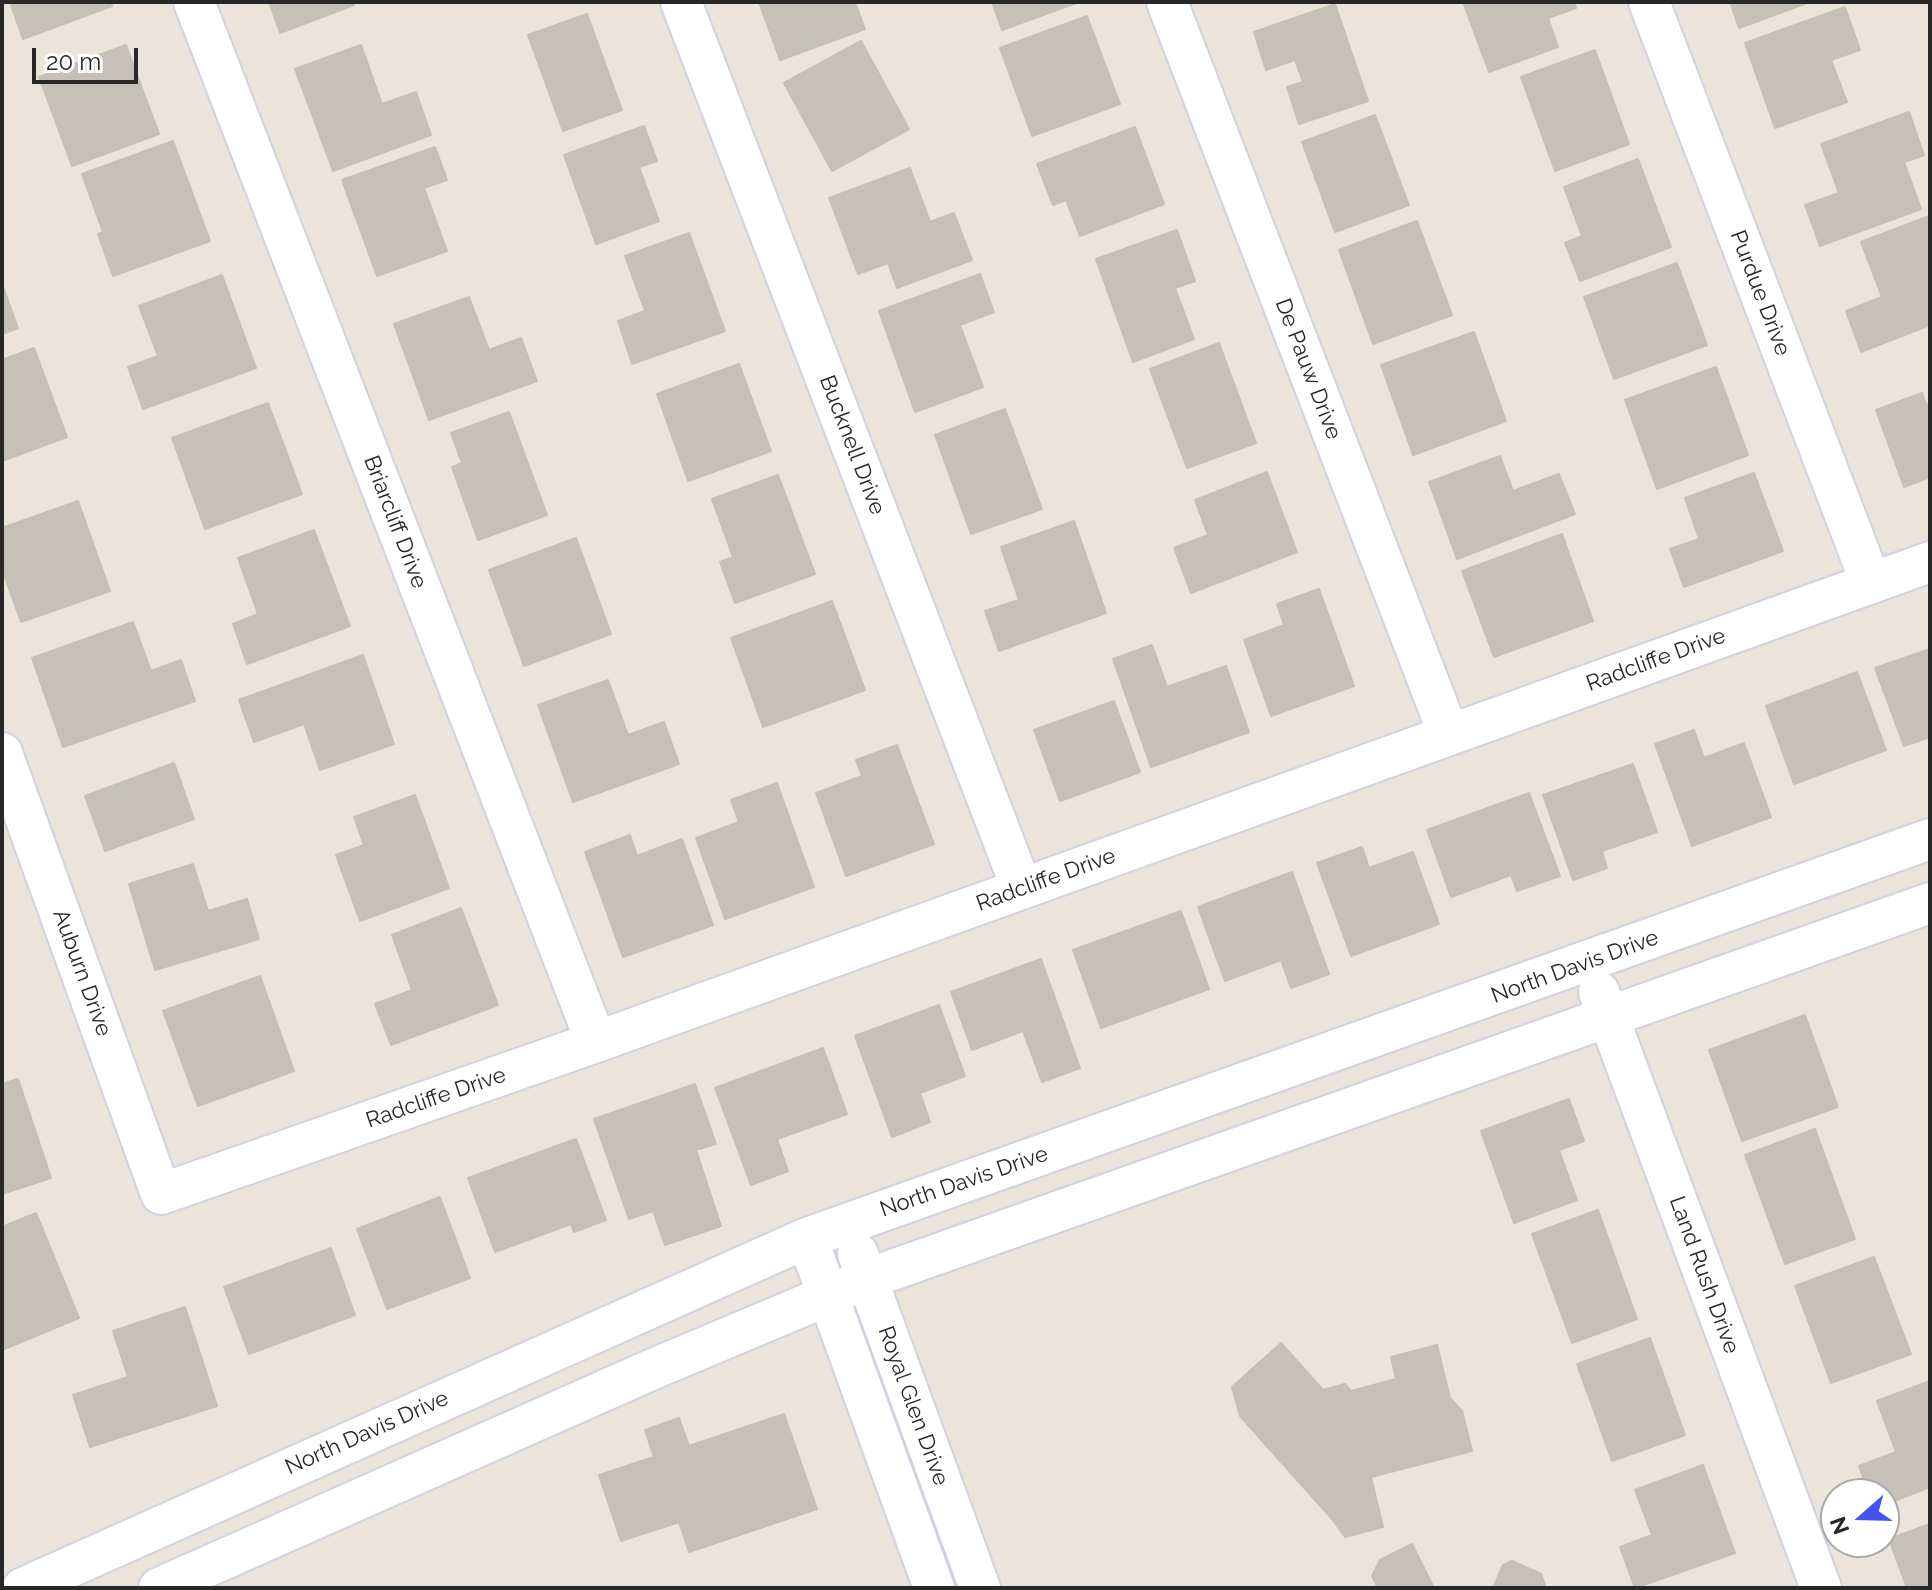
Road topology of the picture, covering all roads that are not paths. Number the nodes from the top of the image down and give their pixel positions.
1 (194, 2) edge
2 (681, 2) edge
3 (1167, 2) edge
4 (1649, 2) edge
5 (1930, 562) edge
6 (1871, 583) junction
7 (1449, 735) junction
8 (2, 753) edge
9 (1930, 839) edge
10 (1022, 889) junction
11 (1930, 903) edge
12 (1588, 962) junction
13 (1608, 1018) junction
14 (596, 1042) junction
15 (161, 1194) joint
16 (847, 1223) junction
17 (807, 1238) junction
18 (867, 1279) junction
19 (828, 1295) junction
20 (23, 1588) edge
21 (159, 1588) edge
22 (934, 1588) edge
23 (980, 1588) edge
24 (1821, 1588) edge

1 - 14 street, Briarcliff Drive
2 - 10 street, Bucknell Drive
3 - 7 street, De Pauw Drive
4 - 6 street, Purdue Drive
5 - 6 street, Radcliffe Drive
6 - 7 street, Radcliffe Drive
7 - 10 street, Radcliffe Drive
8 - 15 street, Auburn Drive
9 - 12 street, North Davis Drive
10 - 14 street, Radcliffe Drive
11 - 13 street
12 - 13 street, Land Rush Drive
12 - 16 street, North Davis Drive
13 - 18 street
13 - 24 street, Land Rush Drive
14 - 15 street, Radcliffe Drive
16 - 17 street, North Davis Drive
16 - 18 street, Royal Glen Drive
17 - 19 street, Royal Glen Drive
17 - 20 street, North Davis Drive
18 - 19 street
18 - 23 street, Royal Glen Drive
19 - 21 street
19 - 22 street, Royal Glen Drive

